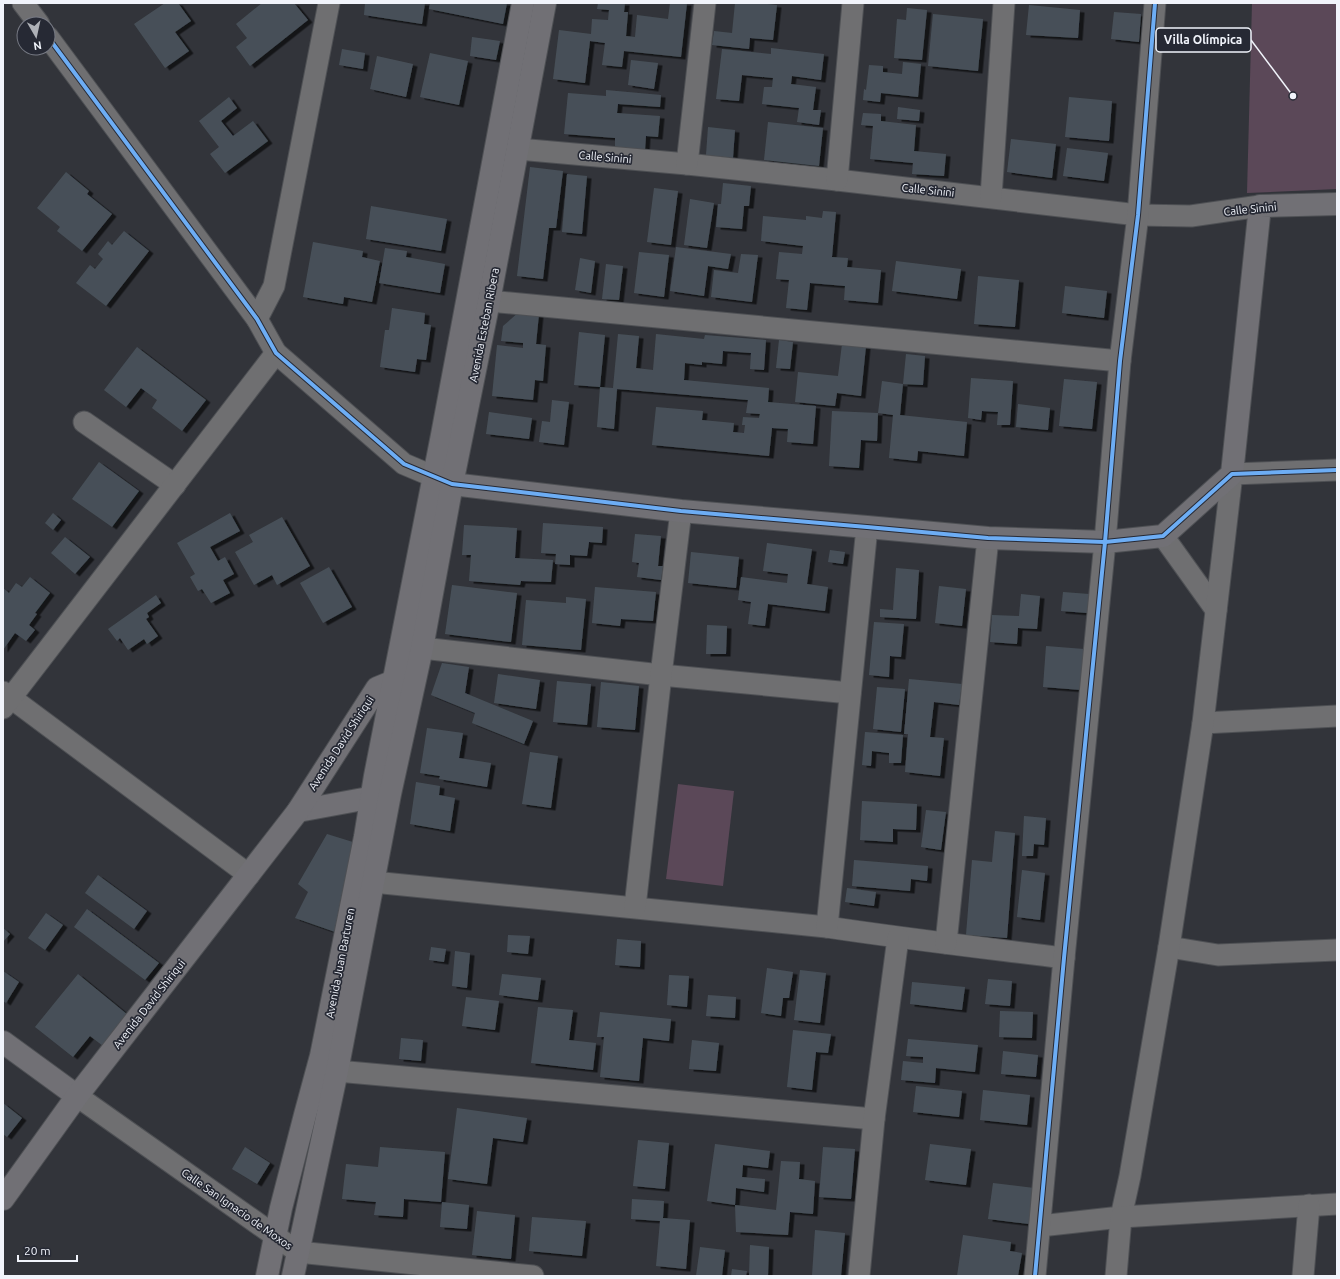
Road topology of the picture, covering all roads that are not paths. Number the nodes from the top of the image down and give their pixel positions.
1 (23, 3) edge
2 (329, 3) edge
3 (523, 3) edge
4 (546, 3) edge
5 (705, 3) edge
6 (853, 3) edge
7 (1004, 3) edge
8 (1155, 3) edge
9 (32, 16) edge
10 (56, 48) edge
11 (518, 149) junction
12 (687, 164) junction
13 (837, 180) junction
14 (991, 197) junction
15 (1337, 204) edge
16 (1260, 206) junction
17 (1145, 215) junction
18 (489, 301) junction
19 (257, 319) junction
20 (276, 353) junction
21 (1120, 362) junction
22 (84, 422) dead end
23 (1337, 470) edge
24 (1232, 474) junction
25 (443, 480) junction
26 (175, 485) junction
27 (682, 511) junction
28 (867, 528) junction
29 (1163, 536) junction
30 (988, 538) junction
31 (1105, 542) junction
32 (1216, 610) junction
33 (400, 648) junction
34 (422, 648) junction
35 (661, 675) junction
36 (404, 683) junction
37 (850, 693) junction
38 (6, 699) edge
39 (1337, 716) edge
40 (1203, 723) junction
41 (381, 796) junction
42 (298, 810) junction
43 (249, 875) junction
44 (373, 882) junction
45 (635, 907) junction
46 (827, 927) junction
47 (898, 938) junction
48 (946, 943) junction
49 (1169, 947) junction
50 (1337, 950) edge
51 (1064, 958) junction
52 (3, 1042) edge
53 (337, 1071) junction
54 (77, 1096) junction
55 (874, 1119) junction
56 (3, 1199) edge
57 (1337, 1204) edge
58 (1309, 1205) junction
59 (1121, 1217) junction
60 (1040, 1226) junction
61 (275, 1236) junction
62 (298, 1252) junction
63 (267, 1276) edge
64 (294, 1276) edge
65 (533, 1276) edge
66 (859, 1276) edge
67 (1035, 1276) edge
68 (1116, 1276) edge
69 (1303, 1276) edge

1 - 9 street
2 - 19 street
3 - 25 street, Avenida Esteban Ribera
4 - 11 street, Avenida Esteban Ribera
5 - 12 street
6 - 13 street
7 - 14 street
8 - 17 street
10 - 19 street
11 - 12 street, Calle Sinini
11 - 18 street, Avenida Esteban Ribera
12 - 13 street, Calle Sinini
13 - 14 street, Calle Sinini
14 - 17 street, Calle Sinini
15 - 16 street, Calle Sinini
16 - 17 street, Calle Sinini
16 - 24 street
17 - 21 street
18 - 21 street
18 - 25 street, Avenida Esteban Ribera
19 - 20 street
20 - 25 street
20 - 26 street
21 - 31 street
22 - 26 street
23 - 24 street
24 - 29 street
24 - 32 street
25 - 27 street
25 - 33 street, Avenida Esteban Ribera
25 - 34 street, Avenida Esteban Ribera
26 - 38 street
27 - 28 street
27 - 35 street
28 - 30 street
28 - 37 street
29 - 31 street
29 - 32 street
30 - 31 street
30 - 48 street
31 - 51 street
32 - 40 street
33 - 34 street
33 - 36 street, Avenida Juan Barturen
34 - 35 street
34 - 36 street, Avenida Juan Barturen
35 - 37 street
35 - 45 street
36 - 41 street, Avenida Juan Barturen
36 - 42 street, Avenida David Shiriqui
37 - 46 street
38 - 43 street
39 - 40 street
40 - 49 street
41 - 42 street, Avenida David Shiriqui
41 - 44 street, Avenida Juan Barturen
41 - 61 street, Avenida Juan Barturen
42 - 43 street, Avenida David Shiriqui
43 - 54 street, Avenida David Shiriqui
44 - 45 street
44 - 53 street, Avenida Juan Barturen
45 - 46 street
46 - 47 street
47 - 48 street
47 - 55 street
48 - 51 street
49 - 50 street
49 - 59 street
51 - 60 street
52 - 54 street, Calle San Ignacio de Moxos
53 - 55 street
53 - 62 street, Avenida Juan Barturen
54 - 56 street, Avenida David Shiriqui
54 - 61 street, Calle San Ignacio de Moxos
55 - 66 street
57 - 58 street
58 - 59 street
58 - 69 street
59 - 60 street
59 - 68 street
60 - 67 street
61 - 62 street, Calle San Ignacio de Moxos
61 - 63 street, Avenida Juan Barturen
62 - 64 street, Avenida Juan Barturen
62 - 65 street, Calle San Ignacio de Moxos

